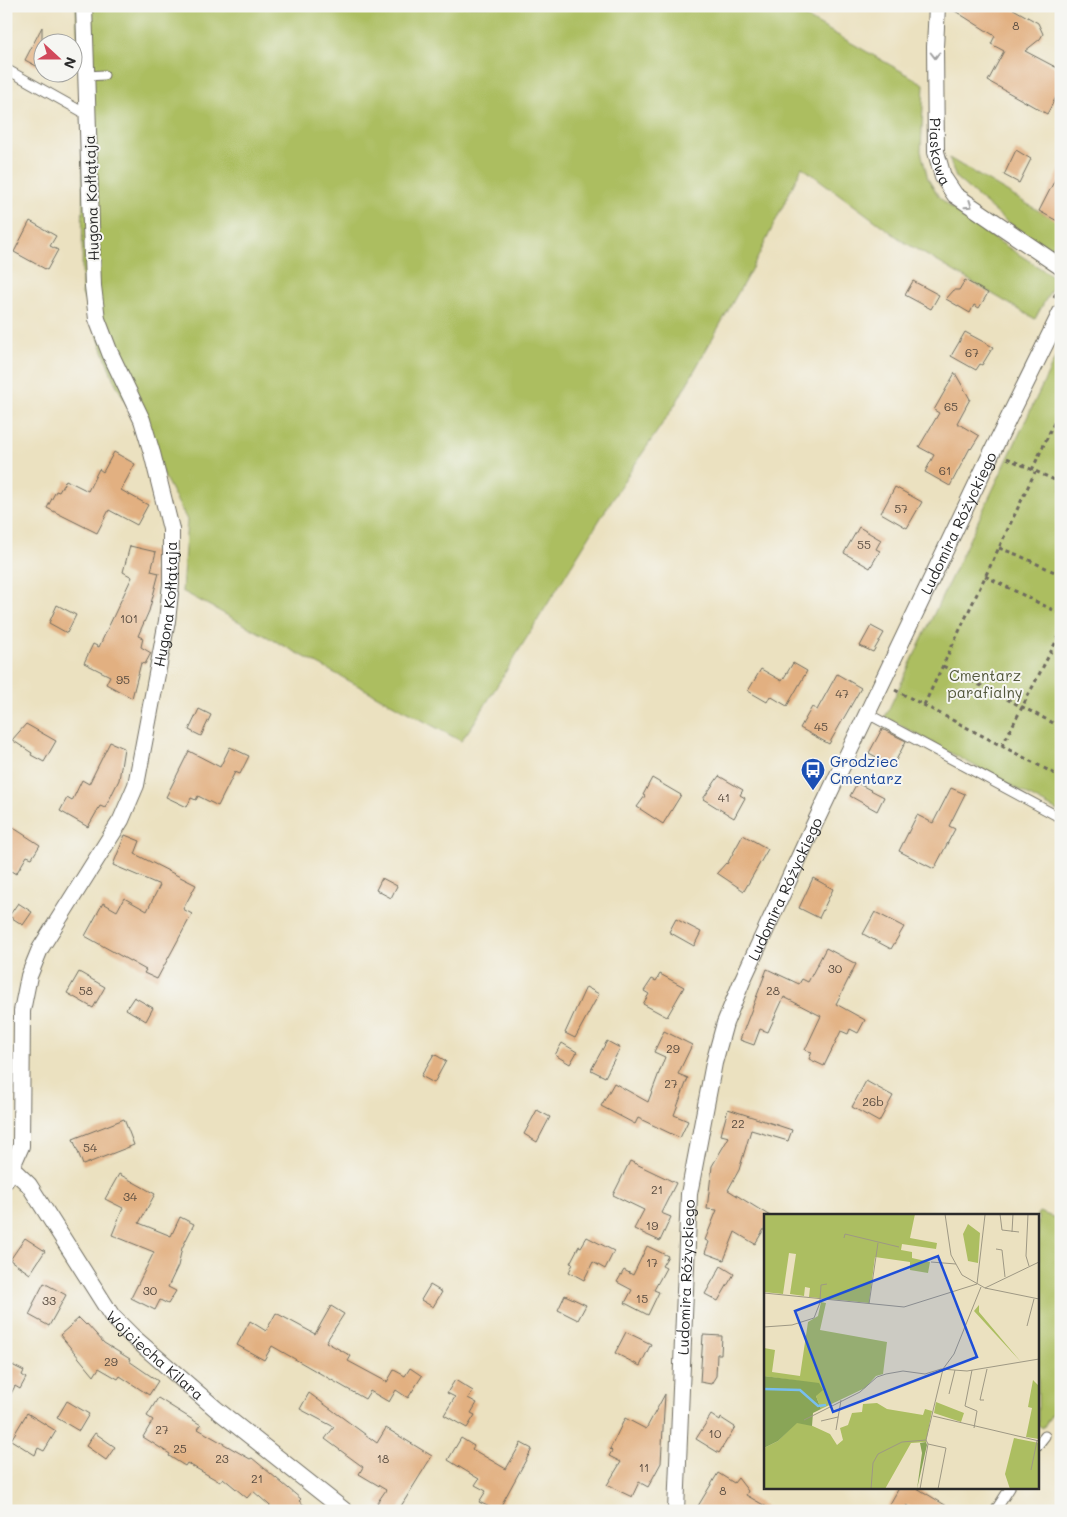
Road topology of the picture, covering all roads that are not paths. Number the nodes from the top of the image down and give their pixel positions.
1 (84, 6) edge
2 (937, 6) edge
3 (6, 69) edge
4 (104, 75) dead end
5 (87, 76) junction
6 (88, 115) junction
7 (1060, 273) edge
8 (1061, 312) edge
9 (868, 714) junction
10 (1061, 818) edge
11 (8, 1170) edge
12 (1045, 1436) dead end
13 (1040, 1443) edge
14 (1009, 1490) edge
15 (345, 1511) edge
16 (676, 1511) edge
17 (995, 1511) edge

1 - 5 street, Hugona Kołłątaja
2 -> 7 street, Piaskowa
3 - 6 lane
4 - 5 lane
5 - 6 street, Hugona Kołłątaja
6 - 11 street, Hugona Kołłątaja
8 - 9 street, Ludomira Różyckiego
9 - 10 lane
9 - 16 street, Ludomira Różyckiego
11 - 15 street, Wojciecha Kilara
12 - 13 lane
14 - 17 lane

